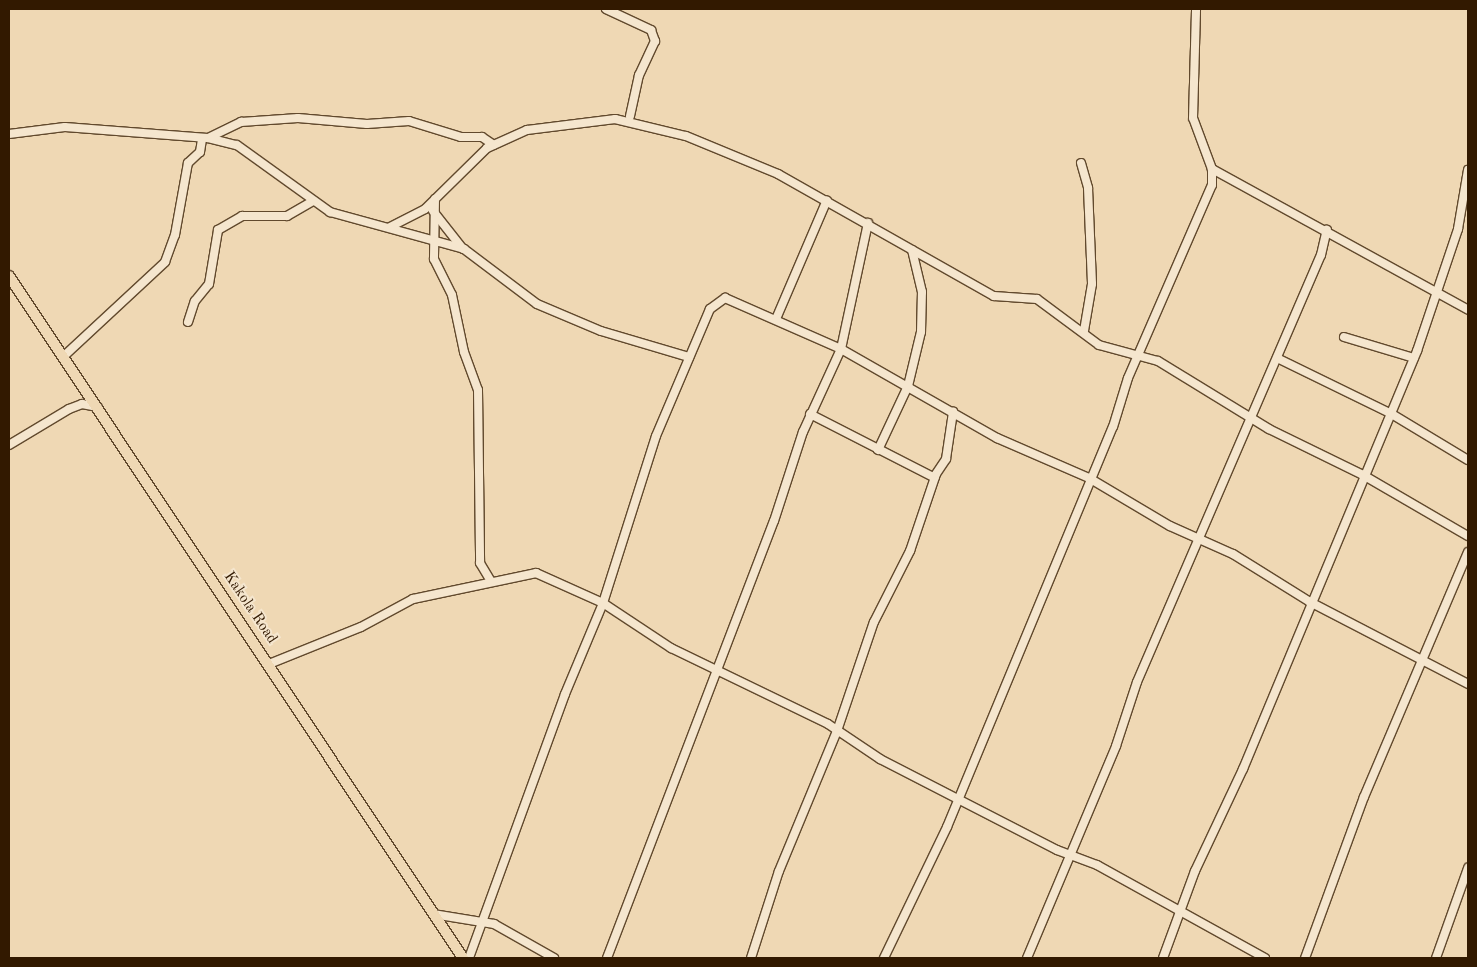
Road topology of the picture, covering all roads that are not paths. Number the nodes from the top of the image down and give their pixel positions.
1 (606, 9) edge
2 (1196, 9) edge
3 (630, 116) dead end
4 (9, 134) edge
5 (205, 138) junction
6 (494, 145) junction
7 (1081, 163) dead end
8 (1212, 169) junction
9 (1468, 170) edge
10 (434, 199) junction
11 (828, 200) junction
12 (313, 201) junction
13 (433, 212) junction
14 (868, 223) junction
15 (390, 227) junction
16 (1327, 230) junction
17 (432, 239) junction
18 (464, 249) junction
19 (912, 250) junction
20 (9, 276) edge
21 (1436, 289) junction
22 (1468, 310) edge
23 (776, 319) junction
24 (188, 322) dead end
25 (1084, 331) junction
26 (1344, 337) dead end
27 (841, 349) junction
28 (1139, 353) junction
29 (64, 356) junction
30 (689, 357) junction
31 (1277, 358) junction
32 (1414, 358) junction
33 (908, 386) junction
34 (98, 407) junction
35 (952, 412) junction
36 (1390, 413) junction
37 (810, 414) junction
38 (1250, 415) junction
39 (9, 445) edge
40 (878, 450) junction
41 (1468, 460) edge
42 (1363, 475) junction
43 (935, 478) junction
44 (1089, 478) junction
45 (1468, 536) edge
46 (1199, 538) junction
47 (1468, 552) edge
48 (491, 582) junction
49 (1310, 602) junction
50 (604, 603) junction
51 (1424, 661) junction
52 (269, 664) junction
53 (717, 670) junction
54 (1468, 684) edge
55 (837, 731) junction
56 (958, 796) junction
57 (1071, 856) junction
58 (1468, 868) edge
59 (434, 914) junction
60 (1181, 914) junction
61 (484, 922) junction
62 (463, 958) edge
63 (469, 958) edge
64 (554, 958) edge
65 (607, 958) edge
66 (751, 958) edge
67 (884, 958) edge
68 (1027, 958) edge
69 (1163, 958) edge
70 (1265, 958) edge
71 (1305, 958) edge
72 (1436, 958) edge

1 - 3 street
2 - 8 street
4 - 5 street
5 - 6 street
5 - 12 street
5 - 29 street
6 - 10 street
6 - 11 street
7 - 25 street
8 - 16 street
8 - 28 street
9 - 21 street
10 - 13 street
10 - 15 street
11 - 14 street
11 - 23 street
12 - 15 street
12 - 24 street
13 - 17 street
13 - 18 street
14 - 19 street
14 - 27 street
15 - 17 street
16 - 21 street
16 - 31 street
17 - 18 street
17 - 48 street
18 - 30 street
19 - 25 street
19 - 33 street
20 - 29 main road, Kakola Road
21 - 22 street
21 - 32 street
23 - 27 street
23 - 30 street
25 - 28 street
26 - 32 street
27 - 33 street
27 - 37 street
28 - 38 street
28 - 44 street
29 - 34 main road, Kakola Road
30 - 50 street
31 - 36 street
31 - 38 street
32 - 36 street
33 - 35 street
33 - 40 street
34 - 39 street
34 - 52 main road, Kakola Road
35 - 43 street
35 - 44 street
36 - 41 street
36 - 42 street
37 - 40 street
37 - 53 street
38 - 42 street
38 - 46 street
40 - 43 street
42 - 45 street
42 - 49 street
43 - 55 street
44 - 46 street
44 - 56 street
46 - 49 street
46 - 57 street
47 - 51 street
48 - 50 street
48 - 52 street
49 - 51 street
49 - 60 street
50 - 53 street
50 - 61 street
51 - 54 street
51 - 71 street
52 - 59 main road, Kakola Road
53 - 55 street
53 - 65 street
55 - 56 street
55 - 66 street
56 - 57 street
56 - 67 street
57 - 60 street
57 - 68 street
58 - 72 street
59 - 61 street
59 - 62 main road, Kakola Road
60 - 69 street
60 - 70 street
61 - 63 street
61 - 64 street

